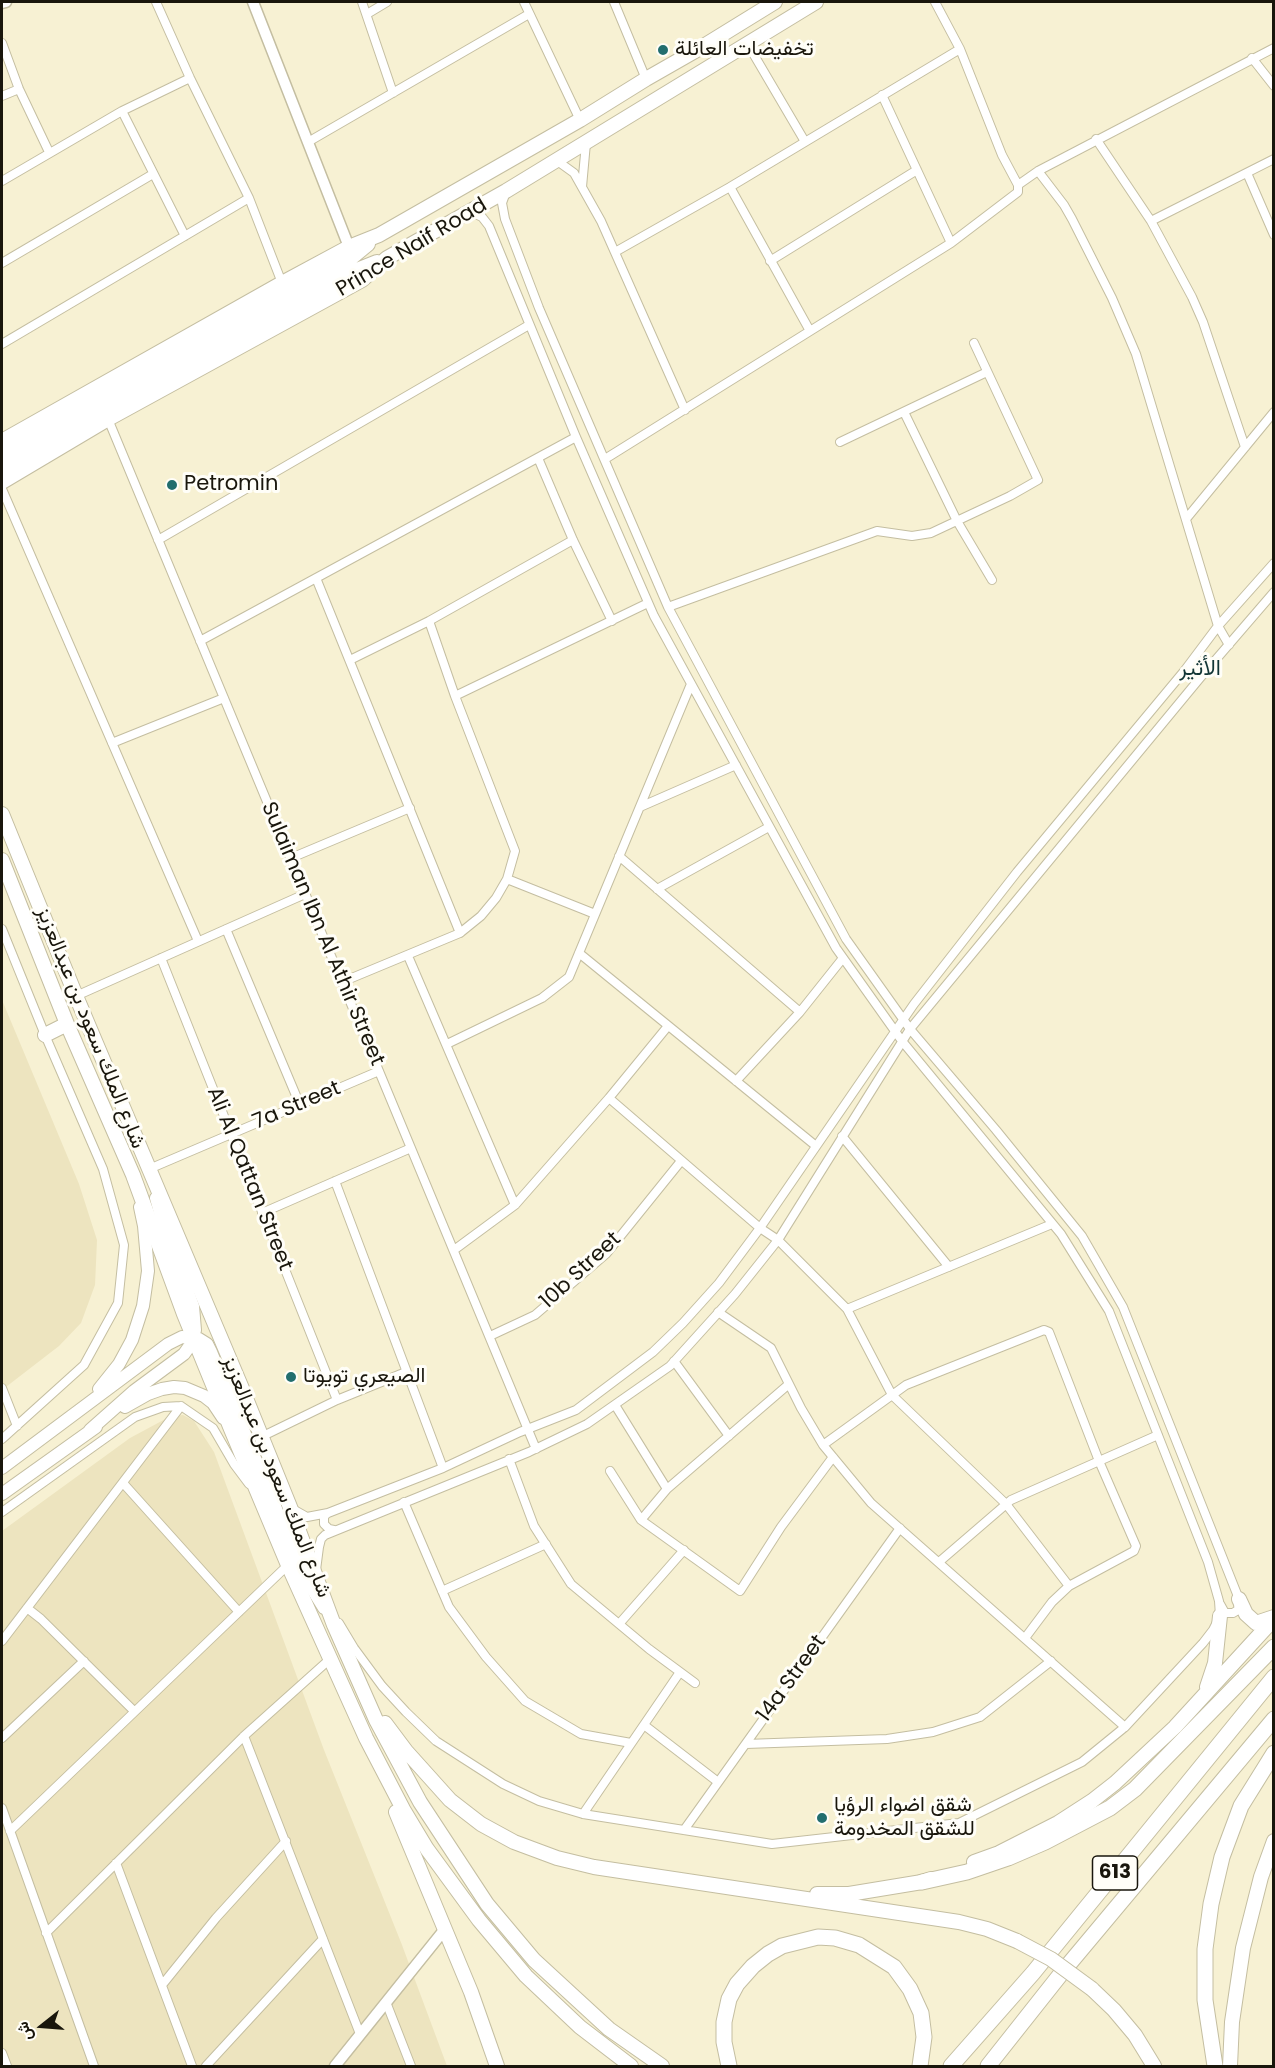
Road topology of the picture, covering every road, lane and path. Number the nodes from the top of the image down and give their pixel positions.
1 (6, 2) edge
2 (156, 2) edge
3 (253, 2) edge
4 (362, 2) edge
5 (387, 2) edge
6 (524, 2) edge
7 (614, 2) edge
8 (775, 2) edge
9 (816, 2) edge
10 (935, 2) edge
11 (2, 3) edge
12 (367, 14) junction
13 (529, 14) junction
14 (2, 43) edge
15 (747, 43) junction
16 (1274, 48) edge
17 (960, 49) junction
18 (1252, 58) junction
19 (190, 78) junction
20 (646, 79) junction
21 (1274, 86) edge
22 (19, 89) junction
23 (393, 93) junction
24 (882, 95) junction
25 (2, 96) edge
26 (122, 111) junction
27 (580, 120) junction
28 (1096, 139) junction
29 (804, 140) junction
30 (308, 142) junction
31 (586, 143) junction
32 (49, 152) junction
33 (1274, 159) edge
34 (556, 160) junction
35 (917, 170) junction
36 (1038, 171) junction
37 (1246, 173) junction
38 (153, 174) junction
39 (2, 181) edge
40 (1018, 185) junction
41 (582, 187) junction
42 (730, 187) junction
43 (506, 192) junction
44 (249, 198) junction
45 (468, 211) junction
46 (1151, 221) junction
47 (1274, 235) edge
48 (184, 236) junction
49 (379, 236) junction
50 (951, 243) junction
51 (349, 247) junction
52 (615, 252) junction
53 (770, 261) junction
54 (2, 263) edge
55 (282, 283) junction
56 (519, 297) junction
57 (539, 308) junction
58 (529, 325) junction
59 (810, 331) junction
60 (974, 343) dead end
61 (2, 344) edge
62 (987, 372) junction
63 (105, 409) junction
64 (685, 410) junction
65 (904, 412) junction
66 (1274, 412) edge
67 (576, 437) junction
68 (2, 441) edge
69 (840, 442) dead end
70 (1245, 447) junction
71 (2, 456) edge
72 (538, 458) junction
73 (605, 459) junction
74 (2, 469) edge
75 (2, 482) edge
76 (2, 489) edge
77 (1186, 519) junction
78 (957, 521) junction
79 (158, 540) junction
80 (573, 540) junction
81 (1274, 563) edge
82 (316, 578) junction
83 (992, 580) dead end
84 (1274, 592) edge
85 (648, 603) junction
86 (668, 607) junction
87 (429, 621) junction
88 (612, 621) junction
89 (1218, 626) junction
90 (200, 641) junction
91 (1229, 645) junction
92 (350, 660) junction
93 (691, 684) junction
94 (455, 696) junction
95 (224, 698) junction
96 (112, 743) junction
97 (736, 765) junction
98 (640, 807) junction
99 (410, 808) junction
100 (2, 814) edge
101 (770, 827) junction
102 (619, 856) junction
103 (291, 858) junction
104 (2, 860) edge
105 (507, 879) junction
106 (657, 889) junction
107 (305, 894) junction
108 (595, 914) junction
109 (226, 929) junction
110 (2, 931) edge
111 (460, 933) junction
112 (198, 942) junction
113 (579, 953) junction
114 (408, 956) junction
115 (160, 958) junction
116 (843, 958) junction
117 (342, 982) junction
118 (76, 996) junction
119 (800, 1012) junction
120 (903, 1018) junction
121 (68, 1024) junction
122 (668, 1026) junction
123 (910, 1029) junction
124 (894, 1030) junction
125 (45, 1035) junction
126 (902, 1041) junction
127 (447, 1044) junction
128 (379, 1071) junction
129 (736, 1081) junction
130 (609, 1098) junction
131 (300, 1105) junction
132 (231, 1134) junction
133 (842, 1136) junction
134 (816, 1146) junction
135 (411, 1148) junction
136 (681, 1161) junction
137 (149, 1169) junction
138 (133, 1175) junction
139 (334, 1181) junction
140 (515, 1205) junction
141 (262, 1213) junction
142 (1052, 1224) junction
143 (760, 1228) junction
144 (778, 1240) junction
145 (454, 1250) junction
146 (949, 1267) junction
147 (847, 1309) junction
148 (718, 1312) junction
149 (490, 1336) junction
150 (193, 1337) junction
151 (674, 1361) junction
152 (406, 1372) junction
153 (789, 1384) junction
154 (2, 1388) edge
155 (892, 1395) junction
156 (337, 1400) junction
157 (615, 1405) junction
158 (181, 1406) junction
159 (77, 1412) junction
160 (18, 1426) junction
161 (528, 1428) junction
162 (231, 1429) junction
163 (90, 1430) junction
164 (1158, 1435) junction
165 (729, 1436) junction
166 (261, 1437) junction
167 (2, 1439) edge
168 (823, 1445) junction
169 (536, 1449) junction
170 (833, 1457) junction
171 (509, 1460) junction
172 (1099, 1461) junction
173 (2, 1468) edge
174 (443, 1468) junction
175 (610, 1471) dead end
176 (123, 1482) junction
177 (667, 1489) junction
178 (2, 1494) edge
179 (260, 1498) junction
180 (405, 1502) junction
181 (1006, 1504) junction
182 (290, 1508) junction
183 (2, 1512) edge
184 (328, 1513) junction
185 (641, 1520) junction
186 (900, 1528) junction
187 (334, 1530) junction
188 (546, 1544) junction
189 (684, 1550) junction
190 (939, 1562) junction
191 (288, 1565) junction
192 (316, 1574) junction
193 (1069, 1586) junction
194 (323, 1591) junction
195 (441, 1591) junction
196 (1239, 1599) junction
197 (27, 1608) junction
198 (1219, 1608) junction
199 (238, 1612) junction
200 (1274, 1618) edge
201 (619, 1624) junction
202 (333, 1625) junction
203 (1025, 1638) junction
204 (2, 1641) edge
205 (1274, 1647) edge
206 (330, 1659) junction
207 (350, 1660) junction
208 (84, 1661) junction
209 (1051, 1661) junction
210 (680, 1672) junction
211 (1274, 1677) edge
212 (695, 1683) dead end
213 (1198, 1702) junction
214 (134, 1712) junction
215 (1274, 1719) edge
216 (644, 1725) junction
217 (1125, 1727) junction
218 (244, 1736) junction
219 (2, 1738) edge
220 (366, 1738) junction
221 (631, 1743) junction
222 (746, 1744) junction
223 (1274, 1753) edge
224 (718, 1782) junction
225 (2, 1808) edge
226 (583, 1814) junction
227 (684, 1830) junction
228 (10, 1831) junction
229 (286, 1841) junction
230 (1274, 1841) edge
231 (116, 1863) junction
232 (922, 1882) junction
233 (704, 1883) junction
234 (445, 1929) junction
235 (46, 1933) junction
236 (323, 1939) junction
237 (162, 1985) junction
238 (386, 2002) junction
239 (360, 2034) junction
240 (2, 2053) edge
241 (7, 2067) edge
242 (94, 2067) edge
243 (192, 2067) edge
244 (206, 2067) edge
245 (335, 2067) edge
246 (411, 2067) edge
247 (497, 2067) edge
248 (631, 2067) edge
249 (662, 2067) edge
250 (729, 2067) edge
251 (920, 2067) edge
252 (951, 2067) edge
253 (988, 2067) edge
254 (1155, 2067) edge
255 (1215, 2067) edge
256 (1230, 2067) edge

1 - 11 street
2 - 19 street
3 - 30 street
4 - 12 street
5 - 12 street
6 - 13 street
7 - 20 street
8 - 20 main road, Prince Naif Road
9 - 15 main road, Prince Naif Road
10 - 17 street
12 - 23 street
13 - 23 street
13 - 27 street
14 - 22 street
15 - 29 street
15 - 31 main road, Prince Naif Road
16 - 18 street
17 - 24 street
17 - 40 street
18 - 21 street
18 - 28 street
19 - 26 street
19 - 44 street
20 - 27 main road, Prince Naif Road
22 - 25 street
22 - 32 street
23 - 30 street
24 - 29 street
24 - 35 street
26 - 32 street
26 - 38 street
27 - 49 main road, Prince Naif Road
28 - 36 street
28 - 46 street
29 - 42 street
30 - 51 street
31 - 34 main road, Prince Naif Road
31 - 41 street
32 - 39 street
33 - 37 street
34 - 41 street
34 - 43 main road, Prince Naif Road
35 - 50 street
35 - 53 street
36 - 40 street
36 - 77 street
37 - 46 street
37 - 47 street
38 - 48 street
38 - 54 street
40 - 50 street
41 - 52 street
42 - 52 street
42 - 53 street
43 - 45 main road, Prince Naif Road
43 - 57 street
44 - 48 street
44 - 55 street
45 - 56 street
45 - 63 main road, Prince Naif Road
46 - 70 street
48 - 61 street
49 - 51 main road, Prince Naif Road
49 - 63 main road
50 - 59 street
51 - 55 main road, Prince Naif Road
52 - 64 street
53 - 59 street
55 - 68 main road, Prince Naif Road
56 - 57 street
56 - 58 street
57 - 73 street
58 - 67 street
58 - 79 street
59 - 64 street
60 - 62 street
62 - 65 street
62 - 78 street
63 - 71 main road
63 - 74 main road
63 - 75 main road, Prince Naif Road
63 - 79 street, Sulaiman Ibn Al Athir Street
64 - 73 street
65 - 69 street
65 - 78 street
66 - 70 street
67 - 72 street
67 - 85 street
70 - 77 street
72 - 80 street
72 - 82 street
73 - 86 street
76 - 96 street
77 - 89 street
78 - 83 street
78 - 86 street
79 - 90 street, Sulaiman Ibn Al Athir Street
80 - 87 street
80 - 88 street
81 - 89 street
82 - 90 street
82 - 92 street
84 - 91 street
85 - 88 street
85 - 93 street
86 - 120 street
87 - 92 street
87 - 94 street
88 - 94 street
89 - 91 street
89 - 120 street
90 - 95 street, Sulaiman Ibn Al Athir Street
91 - 123 street
92 - 99 street
93 - 97 street
93 - 98 street
94 - 105 street
95 - 96 street
95 - 103 street, Sulaiman Ibn Al Athir Street
96 - 112 street
97 - 98 street
97 - 101 street
98 - 102 street
99 - 103 street
99 - 111 street
100 - 118 main road, شارع الملك سعود بن عبدالعزيز
101 - 106 street
101 - 116 street
102 - 106 street
102 - 108 street
103 - 107 street, Sulaiman Ibn Al Athir Street
104 - 121 main road, شارع الملك سعود بن عبدالعزيز
105 - 108 street
105 - 111 street
106 - 119 street
107 - 109 street
107 - 117 street, Sulaiman Ibn Al Athir Street
108 - 113 street
109 - 112 street
109 - 131 street
110 - 125 street
111 - 114 street
112 - 115 street
113 - 122 street
113 - 127 street
114 - 117 street
114 - 127 street
115 - 118 street
115 - 132 street, Ali Al Qattan Street
116 - 119 street
116 - 124 street
117 - 128 street, Sulaiman Ibn Al Athir Street
118 - 137 main road, شارع الملك سعود بن عبدالعزيز
119 - 129 street
120 - 123 street
120 - 124 street
121 - 125 main road
121 - 138 main road, شارع الملك سعود بن عبدالعزيز
122 - 129 street
122 - 130 street
123 - 126 street
123 - 196 street
124 - 126 street
124 - 134 street
125 - 160 street
126 - 133 street
126 - 142 street
127 - 140 street
128 - 131 street, 7a Street
128 - 135 street, Sulaiman Ibn Al Athir Street
129 - 134 street
130 - 136 street
130 - 140 street
131 - 132 street, 7a Street
132 - 137 street, 7a Street
132 - 141 street, Ali Al Qattan Street
133 - 144 street
133 - 146 street
134 - 143 street
135 - 139 street
135 - 145 street, Sulaiman Ibn Al Athir Street
136 - 143 street
136 - 149 street, 10b Street
137 - 150 main road
137 - 166 main road, شارع الملك سعود بن عبدالعزيز
138 - 150 main road, شارع الملك سعود بن عبدالعزيز
138 - 159 main road
139 - 141 street
139 - 152 street
140 - 145 street
141 - 156 street, Ali Al Qattan Street
142 - 146 street
142 - 164 street
143 - 144 street
143 - 161 street
144 - 147 street
144 - 148 street
145 - 149 street, Sulaiman Ibn Al Athir Street
146 - 147 street
147 - 155 street
148 - 151 street
148 - 153 street
149 - 161 street, Sulaiman Ibn Al Athir Street
150 - 159 main road
150 - 162 main road, شارع الملك سعود بن عبدالعزيز
150 - 163 main road
150 - 202 main road
151 - 157 street
151 - 165 street
152 - 156 street
152 - 174 street
153 - 165 street
153 - 168 street
154 - 160 street
155 - 168 street
155 - 172 street
155 - 181 street
156 - 166 street
157 - 169 street
157 - 177 street
158 - 176 street
158 - 179 street
158 - 183 street
159 - 173 main road
160 - 167 street
161 - 169 street, Sulaiman Ibn Al Athir Street
161 - 174 street
162 - 163 main road
162 - 179 main road, شارع الملك سعود بن عبدالعزيز
163 - 178 main road
164 - 172 street
164 - 198 street
165 - 177 street
166 - 182 main road, شارع الملك سعود بن عبدالعزيز
168 - 170 street
169 - 171 street
170 - 186 street
170 - 189 street
171 - 180 street
171 - 188 street
172 - 181 street
172 - 193 street
174 - 184 street
175 - 185 street
176 - 197 street
176 - 199 street
177 - 185 street
179 - 191 main road, شارع الملك سعود بن عبدالعزيز
180 - 187 street
180 - 195 street
181 - 190 street
181 - 193 street
182 - 184 street
182 - 192 main road, شارع الملك سعود بن عبدالعزيز
184 - 187 street
185 - 189 street
186 - 190 street
186 - 222 street, 14a Street
187 - 192 street
188 - 195 street
188 - 201 street
189 - 201 street
190 - 203 street
191 - 199 street
191 - 206 main road, شارع الملك سعود بن عبدالعزيز
192 - 194 main road, شارع الملك سعود بن عبدالعزيز
193 - 203 street
194 - 202 main road, شارع الملك سعود بن عبدالعزيز
194 - 226 street
195 - 221 street
196 - 198 street
196 - 200 main road
197 - 204 street
197 - 208 street
198 - 213 main road
198 - 217 street
199 - 214 street
200 - 213 main road
201 - 210 street
202 - 207 main road, شارع الملك سعود بن عبدالعزيز
203 - 209 street
205 - 232 highway
206 - 218 street
206 - 220 main road, شارع الملك سعود بن عبدالعزيز
207 - 233 main road
207 - 249 main road, شارع الملك سعود بن عبدالعزيز
208 - 214 street
208 - 219 street
209 - 217 street
209 - 222 street
210 - 212 street
210 - 216 street
211 - 252 highway, 613
213 - 232 main road
214 - 228 street
215 - 253 highway, 613
216 - 221 street
216 - 224 street
217 - 227 street
218 - 229 street
218 - 231 street
220 - 234 main road
220 - 248 main road, شارع الملك سعود بن عبدالعزيز
221 - 226 street
222 - 224 street, 14a Street
223 - 255 highway
224 - 227 street, 14a Street
225 - 228 street
226 - 227 street
228 - 235 street
229 - 236 street
229 - 237 street
230 - 256 main road
231 - 235 street
231 - 237 street
232 - 233 main road
233 - 254 main road, bridge
234 - 238 street
234 - 247 main road
235 - 242 street
236 - 239 street
236 - 244 street
237 - 243 street
238 - 239 street
238 - 246 street
239 - 245 street
240 - 241 street
250 - 251 highway

